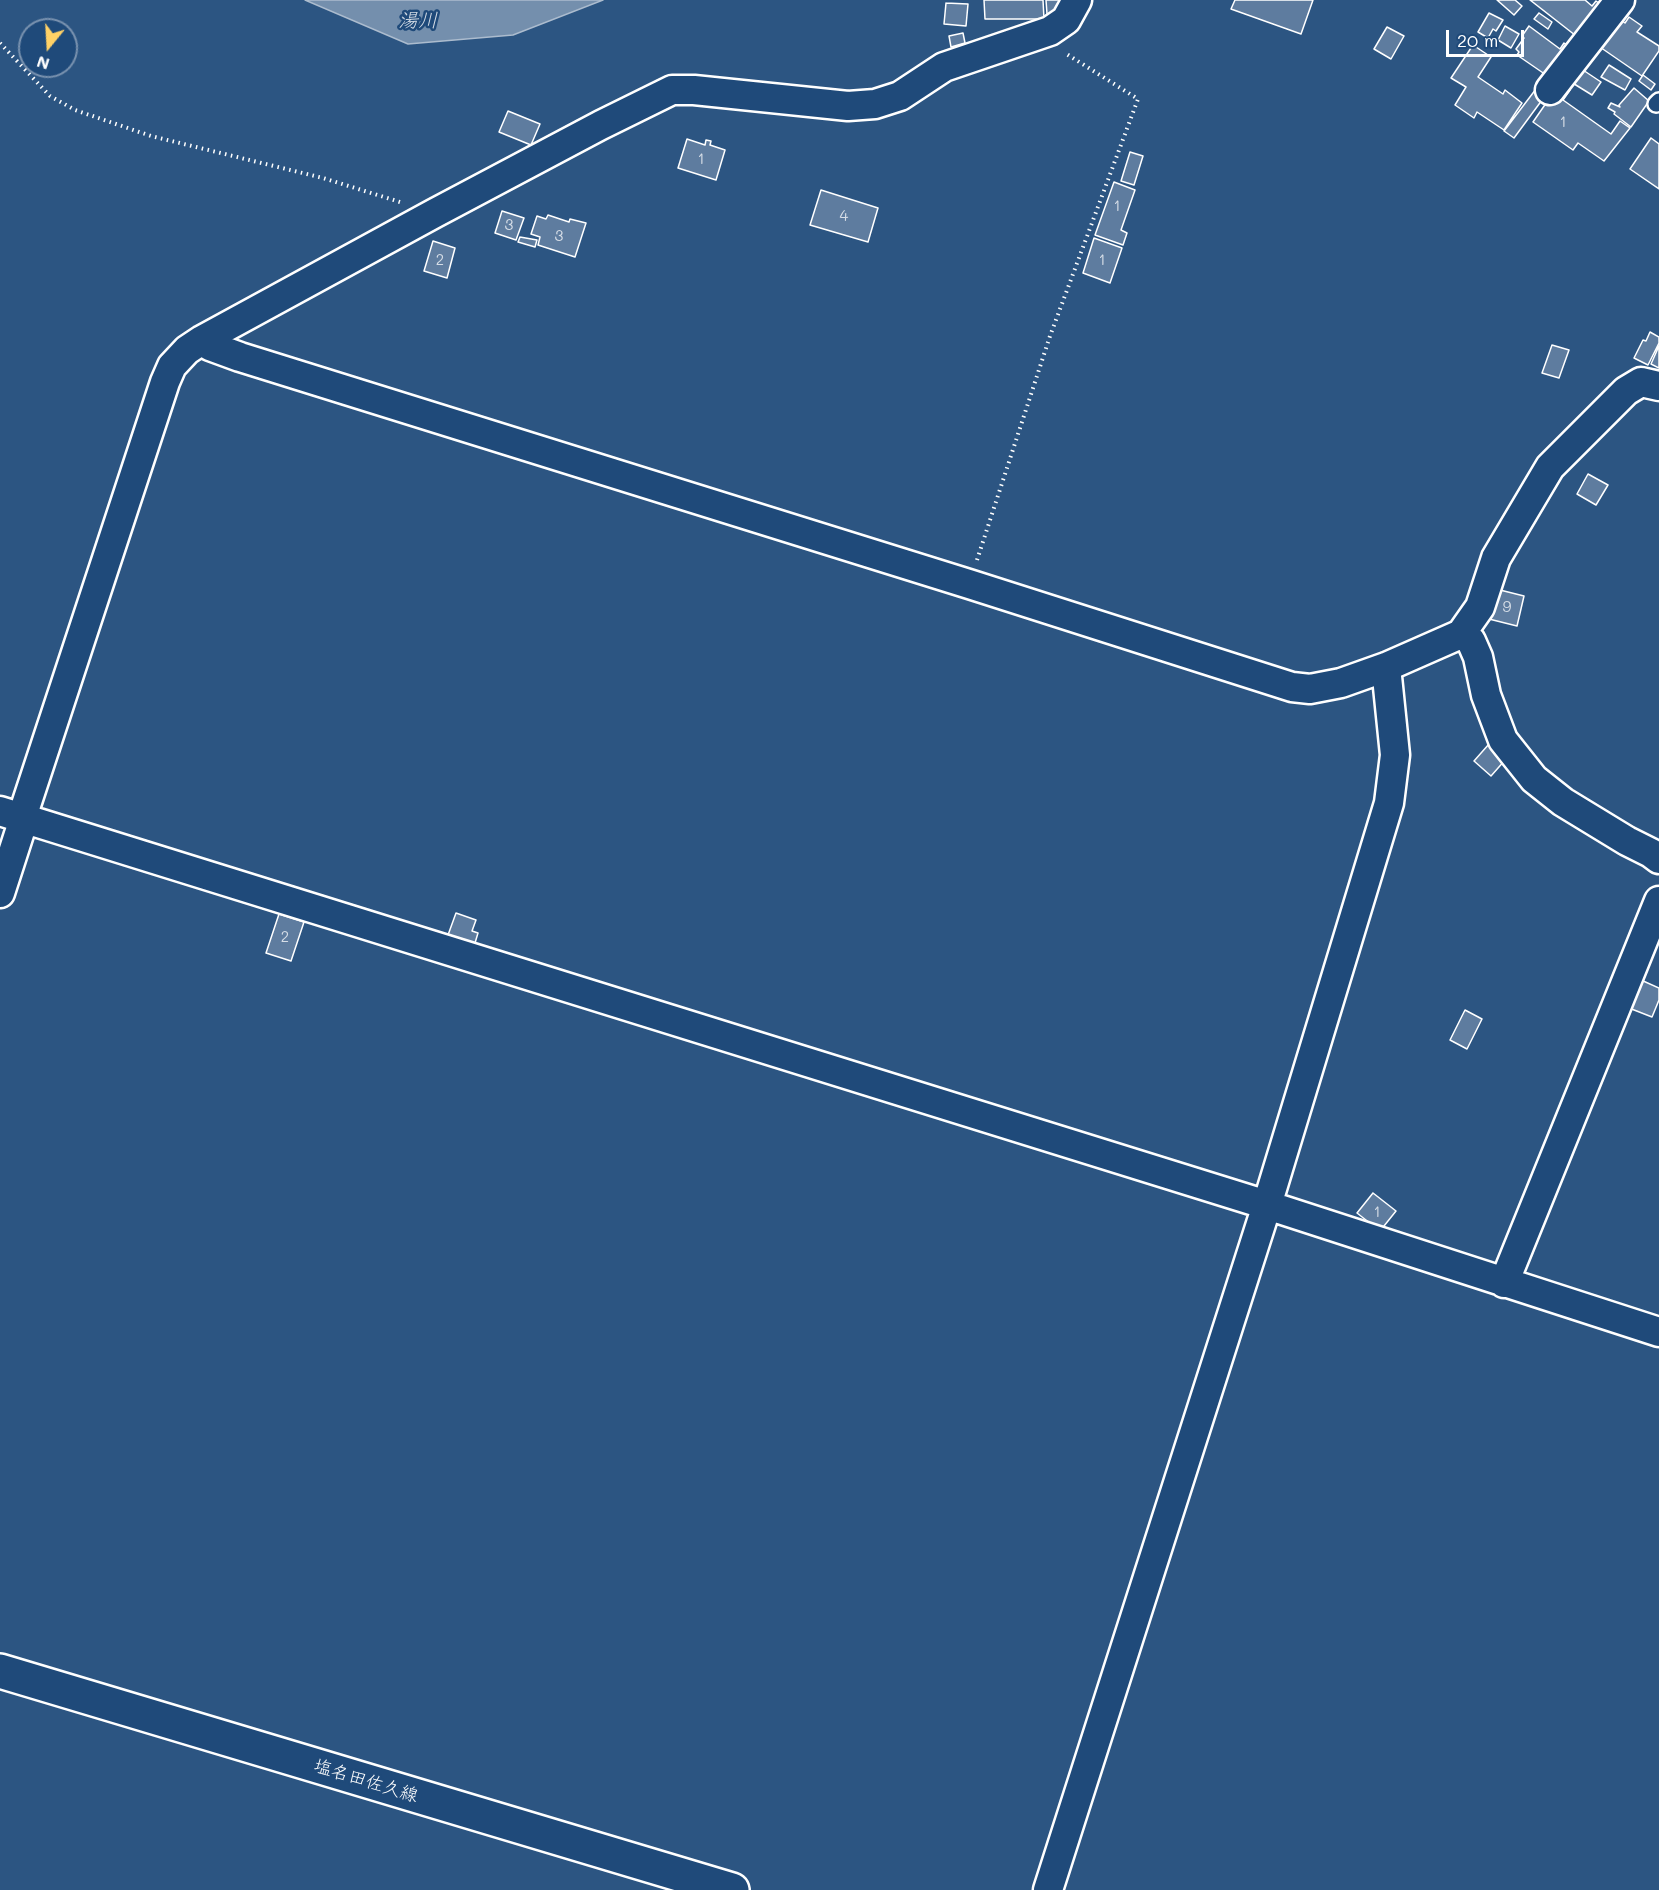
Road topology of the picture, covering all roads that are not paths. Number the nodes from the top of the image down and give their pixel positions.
1 (1077, 0) edge
2 (1620, 0) edge
3 (1550, 90) dead end
4 (202, 340) junction
5 (1659, 386) edge
6 (1461, 634) junction
7 (1386, 667) junction
8 (11, 814) edge
9 (1659, 859) edge
10 (0, 893) edge
11 (1659, 901) edge
12 (1267, 1205) junction
13 (1504, 1283) junction
14 (1659, 1332) edge
15 (1, 1673) edge
16 (732, 1890) edge
17 (1048, 1890) edge

1 - 4 street
2 - 3 street
4 - 7 street
4 - 8 street
5 - 6 street
6 - 7 street
6 - 9 street
7 - 12 street
8 - 10 street
8 - 12 street
11 - 13 street
12 - 13 street
12 - 17 street
13 - 14 street
15 - 16 main road, 塩名田佐久線

